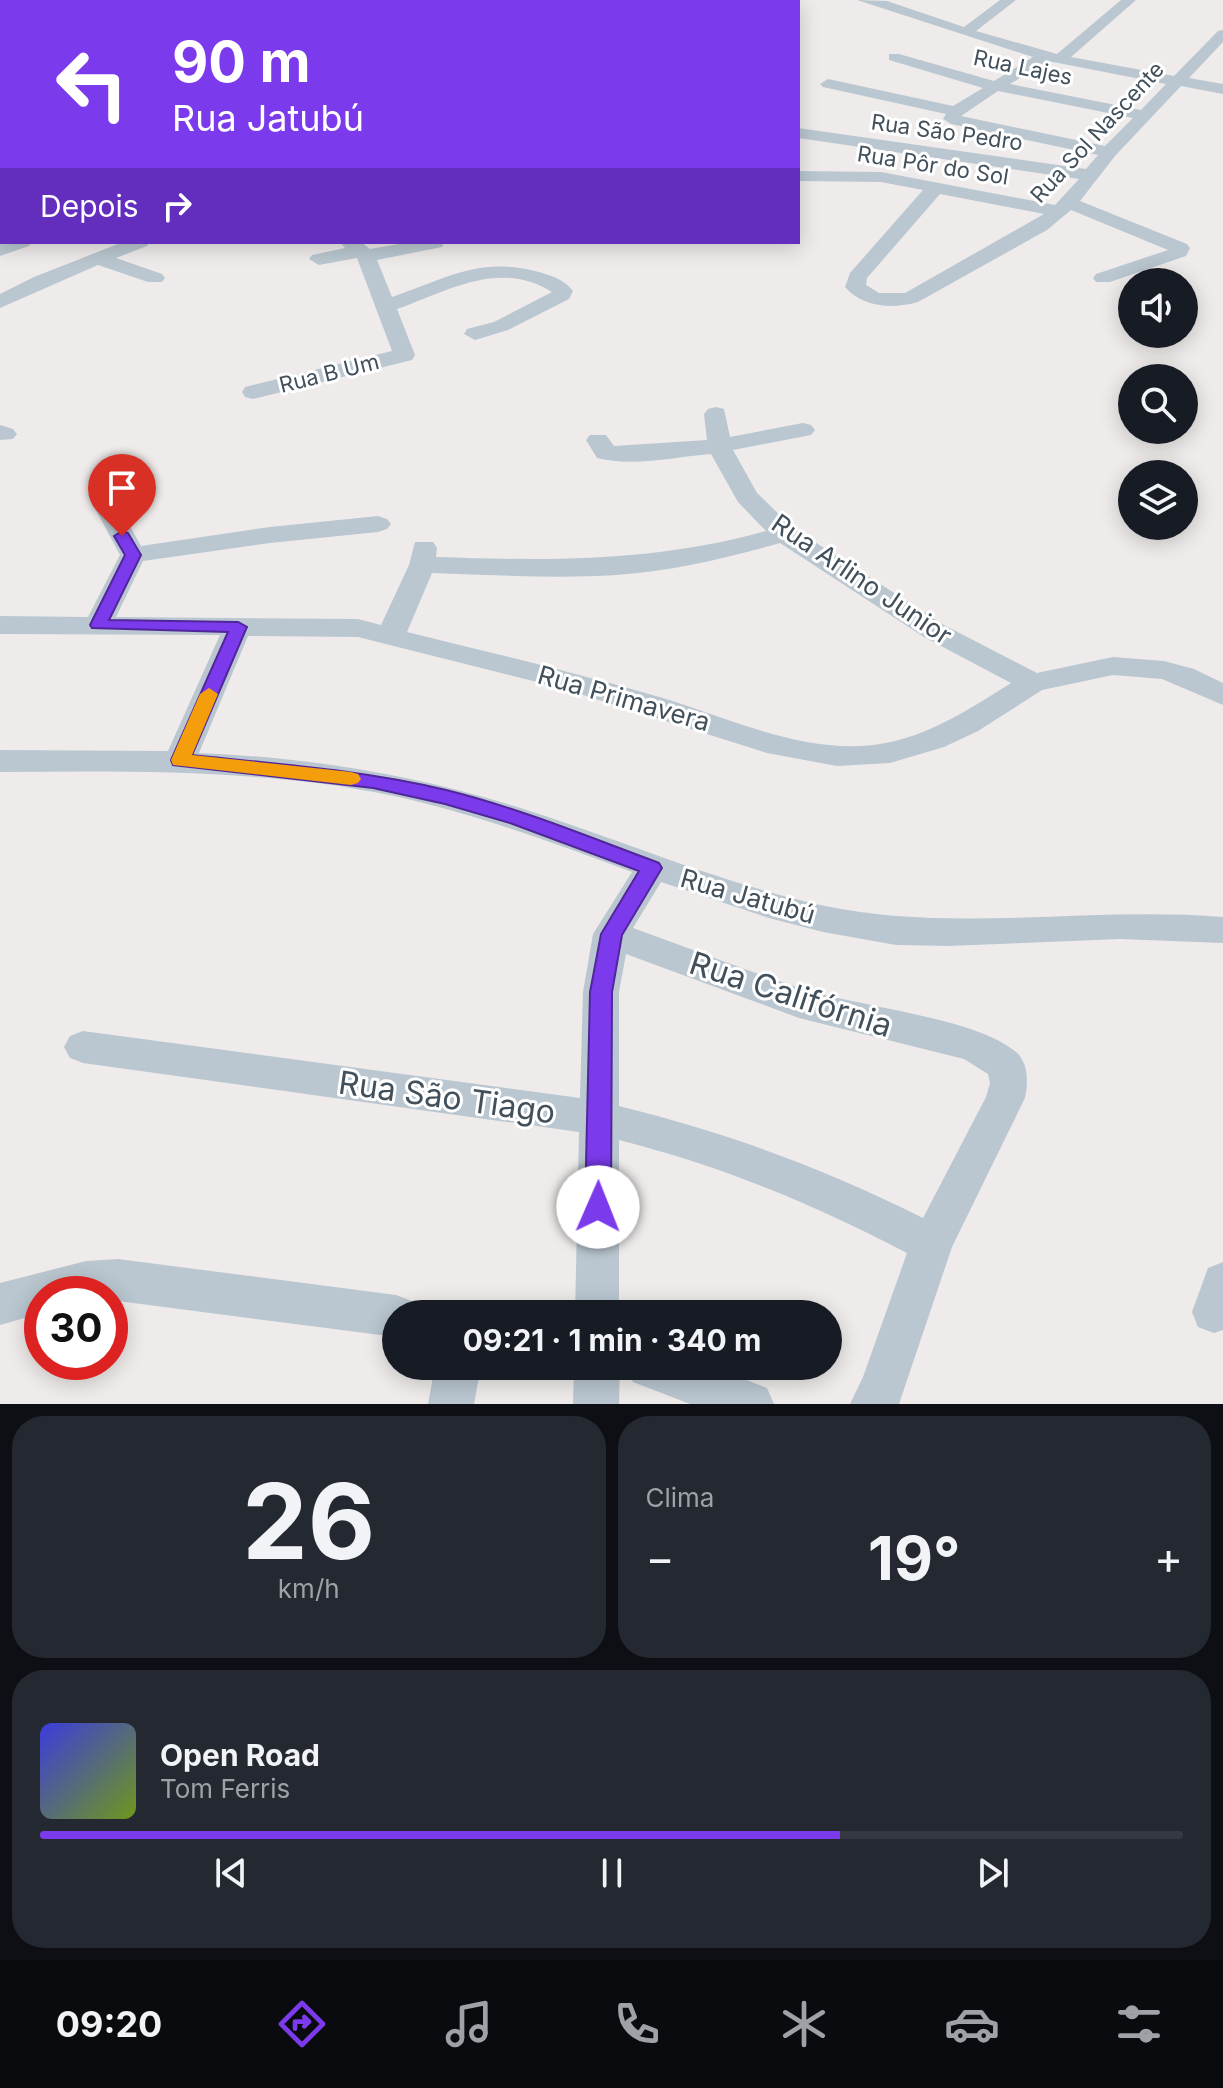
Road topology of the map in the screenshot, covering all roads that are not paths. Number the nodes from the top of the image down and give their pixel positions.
1 (864, 0) edge
2 (1009, 0) edge
3 (1129, 0) edge
4 (893, 3) edge
5 (966, 32) junction
6 (1223, 34) edge
7 (894, 57) dead end
8 (1053, 58) junction
9 (1178, 81) junction
10 (828, 84) dead end
11 (994, 86) junction
12 (1223, 89) edge
13 (953, 114) junction
14 (1144, 115) junction
15 (800, 133) edge
16 (1109, 152) junction
17 (1089, 175) junction
18 (800, 176) edge
19 (936, 187) junction
20 (1064, 207) junction
21 (135, 244) edge
22 (422, 244) edge
23 (358, 249) edge
24 (99, 259) junction
25 (319, 259) dead end
26 (155, 278) dead end
27 (1103, 278) dead end
28 (0, 302) edge
29 (387, 306) junction
30 (475, 334) dead end
31 (253, 392) dead end
32 (716, 414) dead end
33 (803, 430) dead end
34 (598, 440) dead end
35 (719, 446) junction
36 (102, 497) dead end
37 (378, 524) dead end
38 (784, 534) junction
39 (133, 555) junction
40 (0, 625) edge
41 (98, 625) junction
42 (238, 627) junction
43 (391, 635) junction
44 (1033, 683) junction
45 (1223, 695) edge
46 (180, 760) junction
47 (0, 761) edge
48 (652, 868) junction
49 (1223, 930) edge
50 (611, 934) junction
51 (83, 1047) dead end
52 (600, 1118) junction
53 (932, 1244) junction
54 (597, 1300) edge
55 (0, 1304) edge
56 (382, 1314) edge
57 (455, 1380) edge
58 (597, 1380) edge
59 (687, 1380) edge
60 (451, 1404) edge
61 (596, 1404) edge
62 (751, 1404) edge
63 (873, 1404) edge

1 - 4 street
2 - 5 street
3 - 8 street
4 - 5 street
5 - 8 street
6 - 9 street, Rua Sol Nascente
7 - 11 street, Rua Lajes
8 - 9 street
8 - 11 street
9 - 12 street
9 - 14 street, Rua Sol Nascente
10 - 13 street
11 - 13 street
11 - 14 street, Rua Lajes
13 - 16 street
14 - 16 street, Rua Sol Nascente
15 - 17 street, Rua São Pedro
16 - 17 street, Rua Sol Nascente
17 - 20 street, Rua Sol Nascente
18 - 19 street, Rua Pôr do Sol
19 - 20 street, Rua Pôr do Sol
19 - 20 street, Rua Sol Nascente
20 - 27 street, Rua Pôr do Sol
21 - 24 street
22 - 23 street
23 - 25 street
23 - 29 street
24 - 26 street
24 - 28 street
29 - 30 street
29 - 31 street, Rua B Um
32 - 35 street, Rua Arlino Junior
33 - 35 street
34 - 35 street
35 - 38 street, Rua Arlino Junior
36 - 39 street
37 - 39 street
38 - 43 street
38 - 44 street, Rua Arlino Junior
39 - 41 street
40 - 41 street, Rua Primavera
41 - 42 street, Rua Primavera
42 - 43 street, Rua Primavera
42 - 46 street
43 - 44 street, Rua Primavera
44 - 45 street, Rua Primavera
46 - 47 street, Rua Jatubú
46 - 48 street, Rua Jatubú
48 - 49 street, Rua Jatubú
48 - 50 street
50 - 52 street
50 - 53 street, Rua Califórnia
51 - 52 street, Rua São Tiago
52 - 53 street, Rua São Tiago
52 - 54 street
53 - 63 street
55 - 56 street
57 - 60 street
58 - 61 street
59 - 62 street

